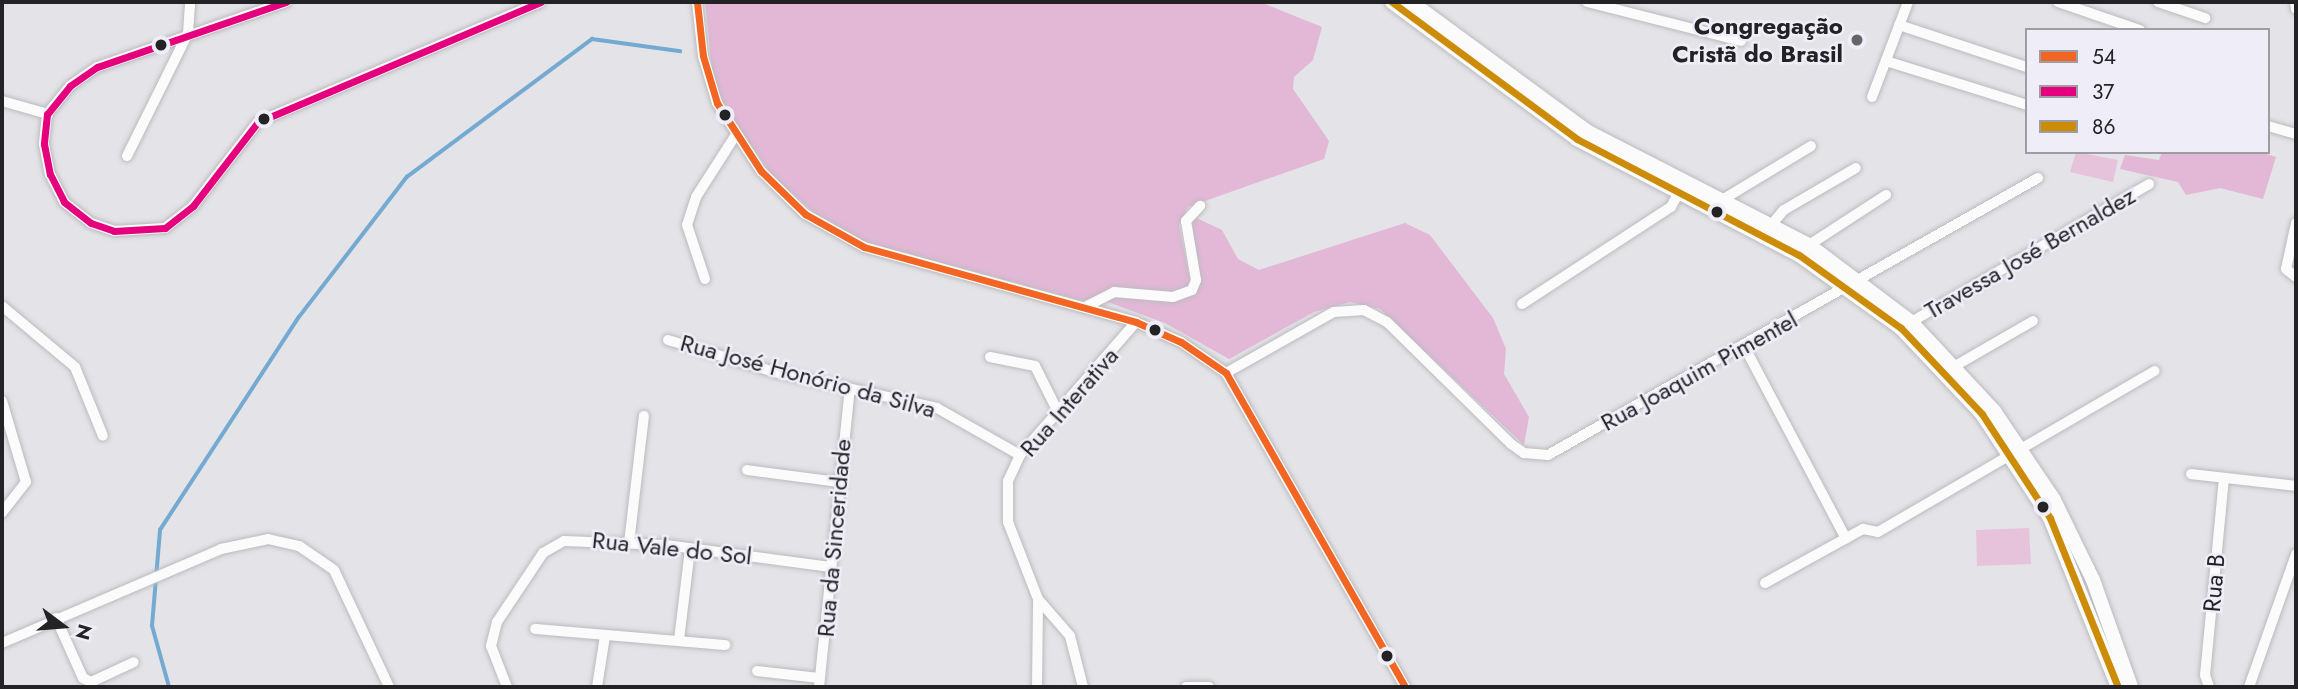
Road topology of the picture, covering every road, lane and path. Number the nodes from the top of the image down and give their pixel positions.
1 (190, 2) edge
2 (286, 2) edge
3 (541, 2) edge
4 (697, 2) edge
5 (1392, 2) edge
6 (1411, 2) edge
7 (1587, 2) edge
8 (1908, 2) edge
9 (2058, 2) edge
10 (2158, 2) edge
11 (2295, 2) edge
12 (1632, 7) edge
13 (2296, 9) edge
14 (2204, 18) dead end
15 (1899, 25) junction
16 (2134, 28) edge
17 (188, 33) junction
18 (1741, 41) dead end
19 (1886, 61) junction
20 (2025, 66) edge
21 (1872, 97) dead end
22 (2, 101) edge
23 (2025, 105) edge
24 (48, 114) junction
25 (2270, 126) edge
26 (2296, 134) edge
27 (735, 136) junction
28 (1811, 146) dead end
29 (127, 156) dead end
30 (1856, 169) dead end
31 (2038, 178) dead end
32 (2149, 184) dead end
33 (1681, 188) junction
34 (1886, 195) dead end
35 (1722, 200) junction
36 (1200, 206) dead end
37 (2296, 223) edge
38 (1772, 224) junction
39 (1762, 235) junction
40 (1809, 245) junction
41 (2296, 277) edge
42 (705, 279) dead end
43 (1854, 283) junction
44 (1522, 304) dead end
45 (2, 306) edge
46 (1087, 306) junction
47 (2033, 321) dead end
48 (1136, 322) junction
49 (1906, 325) junction
50 (668, 340) dead end
51 (1744, 346) junction
52 (990, 357) dead end
53 (1955, 366) junction
54 (2155, 371) dead end
55 (1226, 373) junction
56 (850, 389) junction
57 (2, 401) edge
58 (1058, 412) junction
59 (644, 416) dead end
60 (103, 436) dead end
61 (2017, 453) junction
62 (1020, 455) junction
63 (747, 470) dead end
64 (2191, 474) dead end
65 (2224, 478) junction
66 (838, 482) junction
67 (2296, 486) edge
68 (2, 513) edge
69 (1846, 539) junction
70 (629, 543) junction
71 (690, 549) junction
72 (2296, 554) edge
73 (831, 567) junction
74 (1766, 583) dead end
75 (1038, 599) junction
76 (56, 618) junction
77 (535, 629) dead end
78 (605, 636) junction
79 (679, 640) junction
80 (2, 643) edge
81 (725, 645) dead end
82 (134, 662) dead end
83 (757, 671) dead end
84 (819, 682) edge
85 (391, 687) edge
86 (507, 687) edge
87 (597, 687) edge
88 (1037, 687) edge
89 (1083, 687) edge
90 (1186, 687) edge
91 (1209, 687) edge
92 (1405, 687) edge
93 (2118, 687) edge
94 (2131, 687) edge
95 (2209, 687) edge
96 (2249, 687) edge

1 - 17 street
2 - 17 street
3 - 24 street
4 - 27 street
5 - 33 street
6 - 33 street
7 - 12 street
8 - 15 street
9 - 16 street
10 - 14 street
11 - 13 street
12 - 18 street
15 - 19 street
15 - 20 street
17 - 24 street
17 - 29 street
19 - 21 street
19 - 23 street
22 - 24 street
25 - 26 street
27 - 42 street
27 - 46 street
28 - 35 street
30 - 38 street
31 - 43 street, Rua Joaquim Pimentel
32 - 49 street, Travessa José Bernaldez
33 - 35 street
33 - 39 street
33 - 44 street
34 - 40 street
35 - 38 street
36 - 46 street
37 - 41 street
38 - 39 street
38 - 40 street
39 - 43 street
40 - 43 street
43 - 49 street
43 - 51 street, Rua Joaquim Pimentel
45 - 60 street
46 - 48 street
47 - 53 street
48 - 55 street
48 - 58 street, Rua Interativa
49 - 53 street
49 - 61 street
50 - 56 street, Rua José Honório da Silva
51 - 55 street, Rua Joaquim Pimentel
51 - 69 street
52 - 58 street
53 - 61 street
54 - 61 street
55 - 92 street
56 - 62 street, Rua José Honório da Silva
56 - 66 street, Rua da Sinceridade
57 - 68 street
58 - 62 street, Rua Interativa
59 - 70 street
61 - 69 street
61 - 93 street
61 - 94 street
62 - 75 street, Rua Interativa
63 - 66 street
64 - 65 street
65 - 67 street
65 - 95 street, Rua B
66 - 73 street, Rua da Sinceridade
69 - 74 street
70 - 71 street, Rua Vale do Sol
70 - 86 street, Rua Vale do Sol
71 - 73 street, Rua Vale do Sol
71 - 79 street
72 - 96 street
73 - 84 street, Rua da Sinceridade
75 - 88 street, Rua Interativa
75 - 89 street
76 - 80 street
76 - 82 street
76 - 85 street
77 - 78 street
78 - 79 street
78 - 87 street
79 - 81 street
83 - 84 street
90 - 91 street

